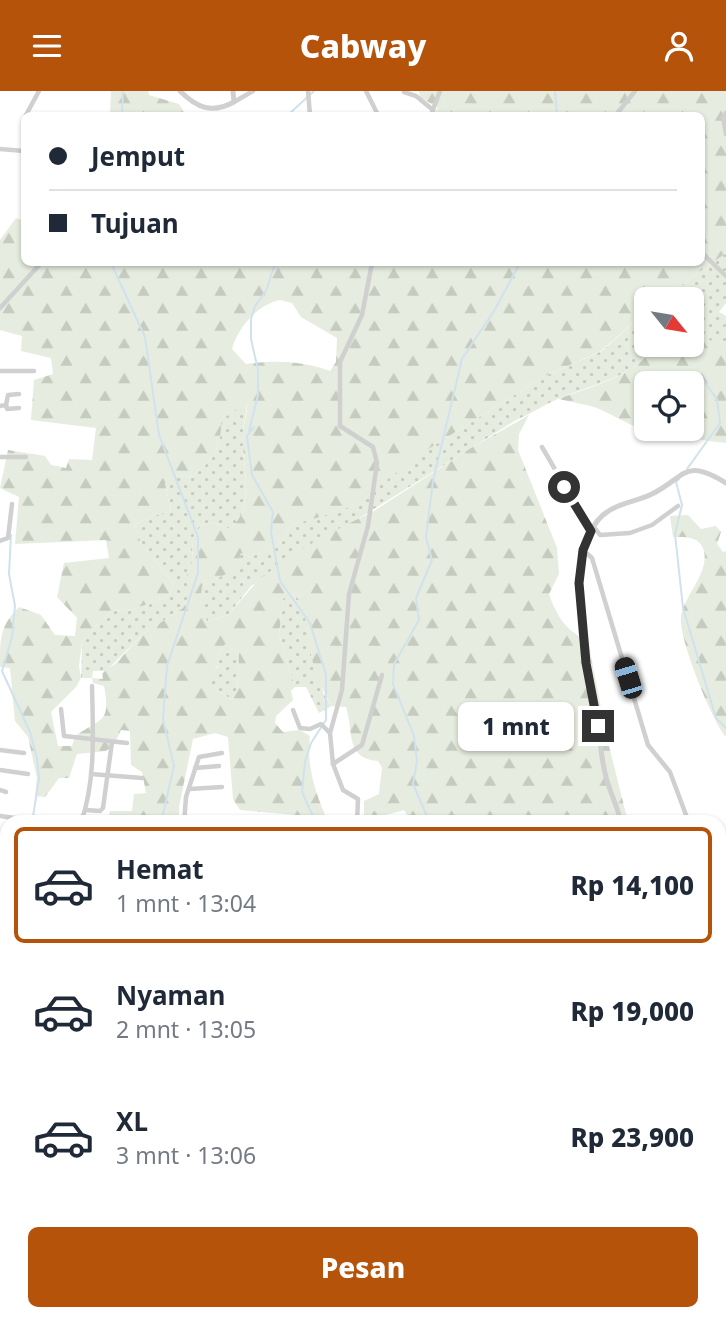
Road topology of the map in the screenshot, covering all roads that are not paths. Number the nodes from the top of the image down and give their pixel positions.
1 (39, 91) edge
2 (180, 91) edge
3 (233, 91) edge
4 (253, 91) edge
5 (308, 91) edge
6 (366, 91) edge
7 (440, 91) edge
8 (635, 91) edge
9 (404, 92) edge
10 (234, 102) junction
11 (28, 112) edge
12 (310, 112) edge
13 (376, 112) edge
14 (431, 112) edge
15 (432, 112) edge
16 (618, 112) edge
17 (726, 113) edge
18 (726, 134) edge
19 (0, 149) edge
20 (21, 151) edge
21 (705, 256) edge
22 (38, 266) edge
23 (371, 266) edge
24 (726, 276) edge
25 (0, 308) edge
26 (0, 371) edge
27 (34, 372) dead end
28 (19, 394) dead end
29 (3, 406) edge
30 (19, 408) dead end
31 (542, 447) dead end
32 (0, 457) edge
33 (26, 457) dead end
34 (726, 484) edge
35 (12, 504) dead end
36 (678, 506) dead end
37 (592, 529) junction
38 (0, 541) edge
39 (583, 550) junction
40 (382, 675) dead end
41 (92, 686) dead end
42 (61, 709) dead end
43 (293, 710) dead end
44 (330, 733) junction
45 (93, 741) junction
46 (112, 742) junction
47 (127, 743) dead end
48 (0, 750) edge
49 (24, 753) dead end
50 (222, 753) dead end
51 (333, 764) junction
52 (219, 767) dead end
53 (195, 768) junction
54 (0, 770) edge
55 (28, 774) dead end
56 (91, 774) junction
57 (108, 775) junction
58 (142, 778) dead end
59 (222, 787) dead end
60 (189, 789) junction
61 (86, 810) junction
62 (84, 815) edge
63 (185, 815) edge
64 (357, 815) edge
65 (618, 815) edge
66 (686, 815) edge

1 - 11 street
2 - 10 street
3 - 10 street
4 - 10 street
5 - 12 street
6 - 13 street
7 - 15 street
8 - 16 street
9 - 14 street
17 - 18 street
19 - 20 street
21 - 24 street
22 - 25 street
23 - 44 street
26 - 27 street
28 - 29 street
29 - 30 street
31 - 37 street
32 - 33 street
34 - 37 street
35 - 38 street
36 - 37 street
37 - 39 street
39 - 65 street
39 - 66 street
40 - 51 street
41 - 45 street
42 - 45 street
43 - 44 street
44 - 51 street
45 - 46 street
45 - 56 street
46 - 47 street
46 - 57 street
48 - 49 street
50 - 53 street
51 - 64 street
52 - 53 street
53 - 60 street
54 - 55 street
56 - 57 street
56 - 61 street
57 - 58 street
57 - 61 street
59 - 60 street
60 - 63 street
61 - 62 street

